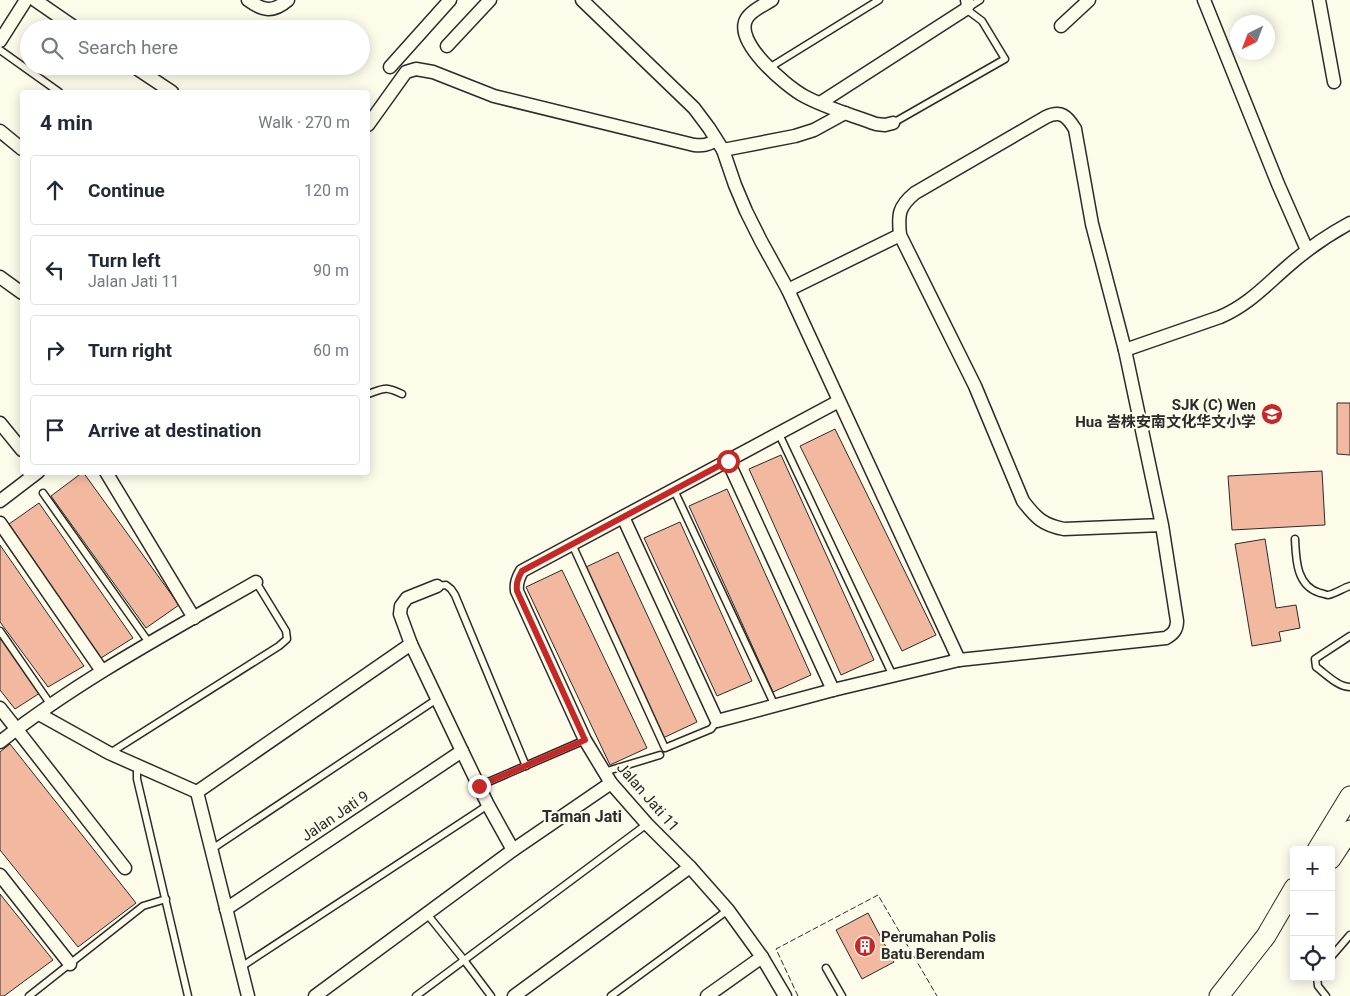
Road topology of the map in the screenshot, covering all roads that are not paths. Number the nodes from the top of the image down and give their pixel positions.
1 (26, 0) edge
2 (35, 0) edge
3 (248, 0) edge
4 (288, 0) edge
5 (450, 0) edge
6 (490, 0) edge
7 (582, 0) edge
8 (772, 0) edge
9 (880, 0) edge
10 (980, 0) edge
11 (1089, 0) edge
12 (1204, 0) edge
13 (1319, 0) edge
14 (967, 4) edge
15 (64, 20) edge
16 (1061, 26) dead end
17 (0, 41) edge
18 (447, 46) dead end
19 (0, 50) edge
20 (20, 64) edge
21 (390, 67) dead end
22 (769, 68) junction
23 (35, 75) edge
24 (146, 75) edge
25 (1334, 82) dead end
26 (55, 90) edge
27 (169, 90) edge
28 (820, 103) junction
29 (845, 112) junction
30 (370, 122) edge
31 (893, 123) joint
32 (0, 131) edge
33 (720, 145) junction
34 (20, 147) edge
35 (1350, 223) edge
36 (900, 235) junction
37 (1307, 250) junction
38 (0, 276) edge
39 (788, 290) junction
40 (20, 291) edge
41 (1125, 350) junction
42 (370, 393) edge
43 (402, 394) dead end
44 (839, 402) junction
45 (0, 423) edge
46 (779, 434) junction
47 (20, 448) edge
48 (728, 461) junction
49 (34, 475) edge
50 (108, 475) edge
51 (674, 490) junction
52 (43, 493) dead end
53 (0, 501) edge
54 (623, 517) junction
55 (0, 522) edge
56 (1162, 525) junction
57 (1295, 539) dead end
58 (572, 544) junction
59 (256, 582) joint
60 (437, 586) joint
61 (1350, 586) edge
62 (194, 618) junction
63 (0, 631) edge
64 (1350, 636) edge
65 (150, 644) junction
66 (411, 644) junction
67 (959, 660) junction
68 (102, 671) junction
69 (893, 676) junction
70 (1350, 687) edge
71 (833, 690) junction
72 (437, 699) junction
73 (51, 705) junction
74 (775, 706) junction
75 (0, 708) edge
76 (39, 714) junction
77 (717, 722) junction
78 (16, 730) junction
79 (585, 740) junction
80 (0, 742) edge
81 (462, 751) junction
82 (109, 753) junction
83 (660, 755) dead end
84 (137, 766) junction
85 (526, 766) junction
86 (608, 777) junction
87 (479, 786) junction
88 (197, 792) junction
89 (1350, 796) edge
90 (488, 805) junction
91 (647, 824) junction
92 (1350, 830) edge
93 (1320, 846) edge
94 (212, 849) junction
95 (513, 850) junction
96 (1335, 853) edge
97 (690, 867) junction
98 (125, 868) dead end
99 (0, 874) edge
100 (1292, 891) edge
101 (166, 899) junction
102 (226, 909) junction
103 (728, 910) junction
104 (1290, 910) edge
105 (427, 914) junction
106 (1266, 936) junction
107 (1350, 936) edge
108 (1335, 952) edge
109 (762, 957) junction
110 (464, 960) junction
111 (70, 964) junction
112 (241, 967) junction
113 (826, 968) dead end
114 (1317, 981) edge
115 (29, 996) edge
116 (188, 996) edge
117 (248, 996) edge
118 (315, 996) edge
119 (416, 996) edge
120 (490, 996) edge
121 (514, 996) edge
122 (611, 996) edge
123 (707, 996) edge
124 (785, 996) edge
125 (842, 996) edge
126 (1219, 996) edge
127 (1326, 996) edge

1 - 17 street
2 - 15 street
3 - 4 street
5 - 21 street
6 - 18 street
7 - 33 street
8 - 22 street
9 - 22 lane
10 - 14 lane
11 - 16 street
12 - 37 street
13 - 25 street
14 - 28 street
14 - 31 lane
19 - 20 lane
22 - 28 street
23 - 26 lane
24 - 27 street
28 - 29 street
29 - 31 street
29 - 33 street
30 - 33 street
32 - 34 street
33 - 39 street
35 - 37 street
36 - 39 street
36 - 41 street
36 - 56 street
37 - 41 street
38 - 40 street
39 - 44 street
41 - 56 street
42 - 43 lane
44 - 46 street
44 - 67 street
45 - 47 street
46 - 48 street
46 - 69 lane
48 - 51 street
48 - 71 street
49 - 53 street
50 - 62 street
51 - 54 street
51 - 74 lane
52 - 65 lane
54 - 58 street
54 - 77 street
55 - 68 street
56 - 67 street
57 - 61 lane
58 - 77 lane
58 - 79 street, Jalan Jati 11
59 - 62 street
59 - 82 lane
60 - 66 street
60 - 85 lane
62 - 65 street
63 - 73 lane
64 - 70 lane
65 - 68 street
66 - 72 street
66 - 88 street
67 - 69 street
68 - 73 street
69 - 71 street
71 - 74 street
72 - 81 street
72 - 94 lane
73 - 76 street
74 - 77 street
75 - 78 street
76 - 78 street
76 - 82 street
78 - 80 street
78 - 98 street
79 - 85 lane
79 - 86 street, Jalan Jati 11
81 - 87 street
81 - 102 street, Jalan Jati 9
82 - 84 street
83 - 86 lane
84 - 88 street
84 - 101 lane
85 - 87 lane
86 - 91 street, Jalan Jati 11
86 - 95 street
87 - 90 street
88 - 94 street
89 - 93 main road
90 - 95 street
90 - 112 lane
91 - 97 street, Jalan Jati 11
91 - 110 lane
92 - 96 main road
94 - 102 street
95 - 105 street
97 - 103 street, Jalan Jati 11
97 - 121 street
99 - 111 street
100 - 106 main road
101 - 111 lane
101 - 116 lane
102 - 112 street
103 - 109 street, Jalan Jati 11
103 - 122 lane
104 - 106 main road
105 - 110 lane
105 - 118 street
106 - 126 main road
107 - 108 lane
109 - 123 street
109 - 124 street, Jalan Jati 11
110 - 119 lane
110 - 120 lane
111 - 115 lane
112 - 117 street
113 - 125 lane
114 - 127 lane

